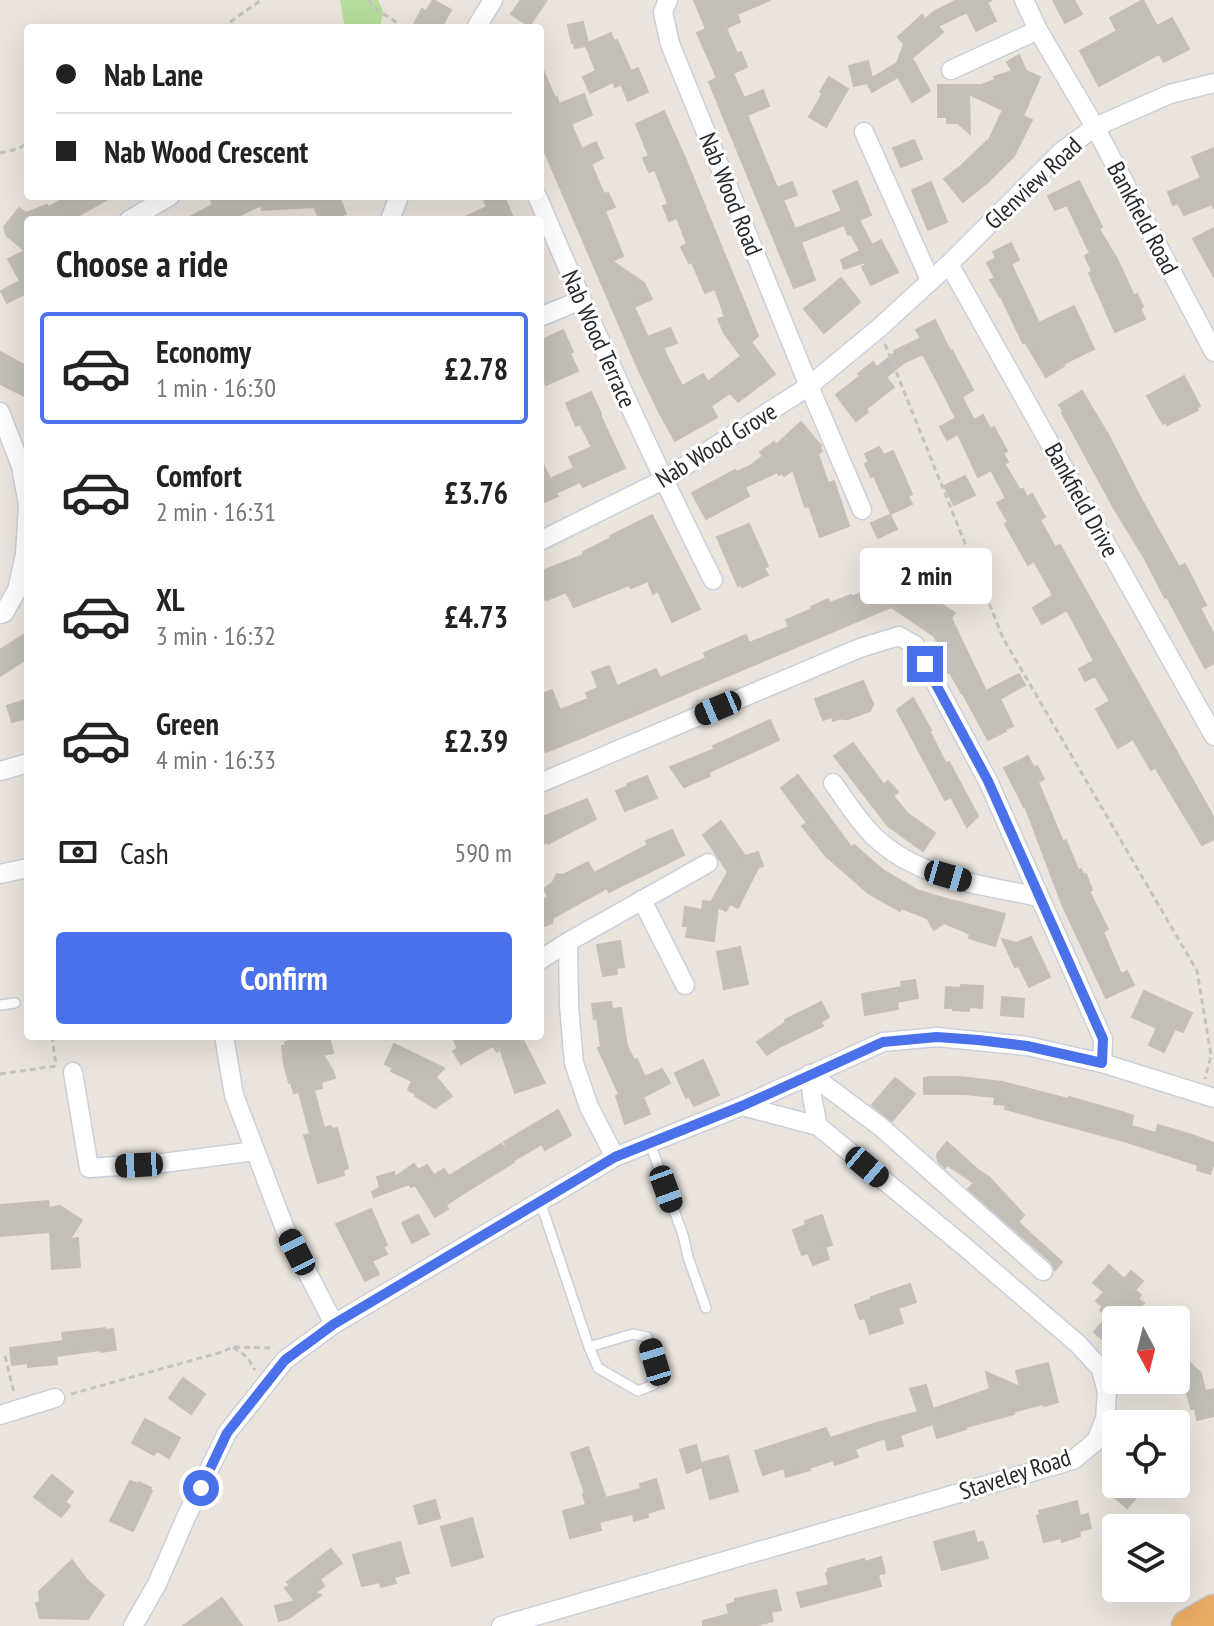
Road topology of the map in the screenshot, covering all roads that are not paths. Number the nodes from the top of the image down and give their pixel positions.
1 (493, 0) edge
2 (668, 0) edge
3 (1024, 0) edge
4 (478, 24) edge
5 (1038, 30) junction
6 (951, 70) dead end
7 (1214, 83) edge
8 (1095, 127) junction
9 (864, 132) dead end
10 (163, 200) edge
11 (539, 200) edge
12 (136, 216) edge
13 (949, 264) junction
14 (930, 280) junction
15 (581, 300) junction
16 (544, 315) edge
17 (879, 328) joint
18 (1214, 352) edge
19 (809, 386) junction
20 (0, 412) edge
21 (663, 480) junction
22 (24, 483) edge
23 (862, 510) dead end
24 (544, 539) edge
25 (24, 559) edge
26 (713, 580) dead end
27 (0, 614) edge
28 (1214, 736) edge
29 (24, 764) edge
30 (0, 771) edge
31 (544, 781) edge
32 (833, 783) dead end
33 (708, 863) dead end
34 (24, 869) edge
35 (0, 874) edge
36 (1039, 897) junction
37 (642, 900) junction
38 (568, 942) junction
39 (544, 957) edge
40 (685, 985) dead end
41 (15, 1003) dead end
42 (0, 1005) edge
43 (225, 1040) edge
44 (1102, 1063) junction
45 (73, 1072) dead end
46 (810, 1074) junction
47 (1207, 1096) edge
48 (742, 1106) junction
49 (818, 1126) junction
50 (650, 1143) junction
51 (255, 1151) junction
52 (615, 1157) junction
53 (540, 1201) junction
54 (1043, 1271) dead end
55 (706, 1308) dead end
56 (334, 1324) junction
57 (589, 1347) junction
58 (55, 1398) road end
59 (9, 1411) edge
60 (1214, 1611) edge
61 (133, 1626) edge
62 (501, 1626) edge
63 (1188, 1626) edge

1 - 4 street
2 - 19 street, Nab Wood Road
3 - 5 street, Bankfield Road
5 - 6 street
5 - 8 street, Bankfield Road
7 - 8 street, Glenview Road
8 - 13 street, Glenview Road
8 - 18 street, Bankfield Road
9 - 14 street
10 - 12 street
11 - 15 street, Nab Wood Terrace
13 - 14 street, Glenview Road
13 - 28 street, Bankfield Drive
14 - 17 street, Glenview Road
15 - 16 street
15 - 21 street, Nab Wood Terrace
17 - 19 street, Nab Wood Grove
19 - 21 street, Nab Wood Grove
19 - 23 street, Nab Wood Road
20 - 22 street
21 - 24 street, Nab Wood Grove
21 - 26 street, Nab Wood Terrace
25 - 27 street
29 - 30 street
31 - 36 street
32 - 36 street
33 - 37 street
34 - 35 street
36 - 44 street
37 - 38 street
37 - 40 street
38 - 39 street
38 - 52 street
41 - 42 lane
43 - 51 street
44 - 46 street
44 - 47 street
45 - 51 street
46 - 48 street
46 - 49 street
46 - 54 street
48 - 49 street, Staveley Road
48 - 50 street
49 - 62 street, Staveley Road
50 - 52 street
50 - 55 lane
51 - 56 street
52 - 53 street
53 - 56 street
53 - 57 lane
56 - 61 street
57 - 57 lane
58 - 59 street
60 - 63 highway

